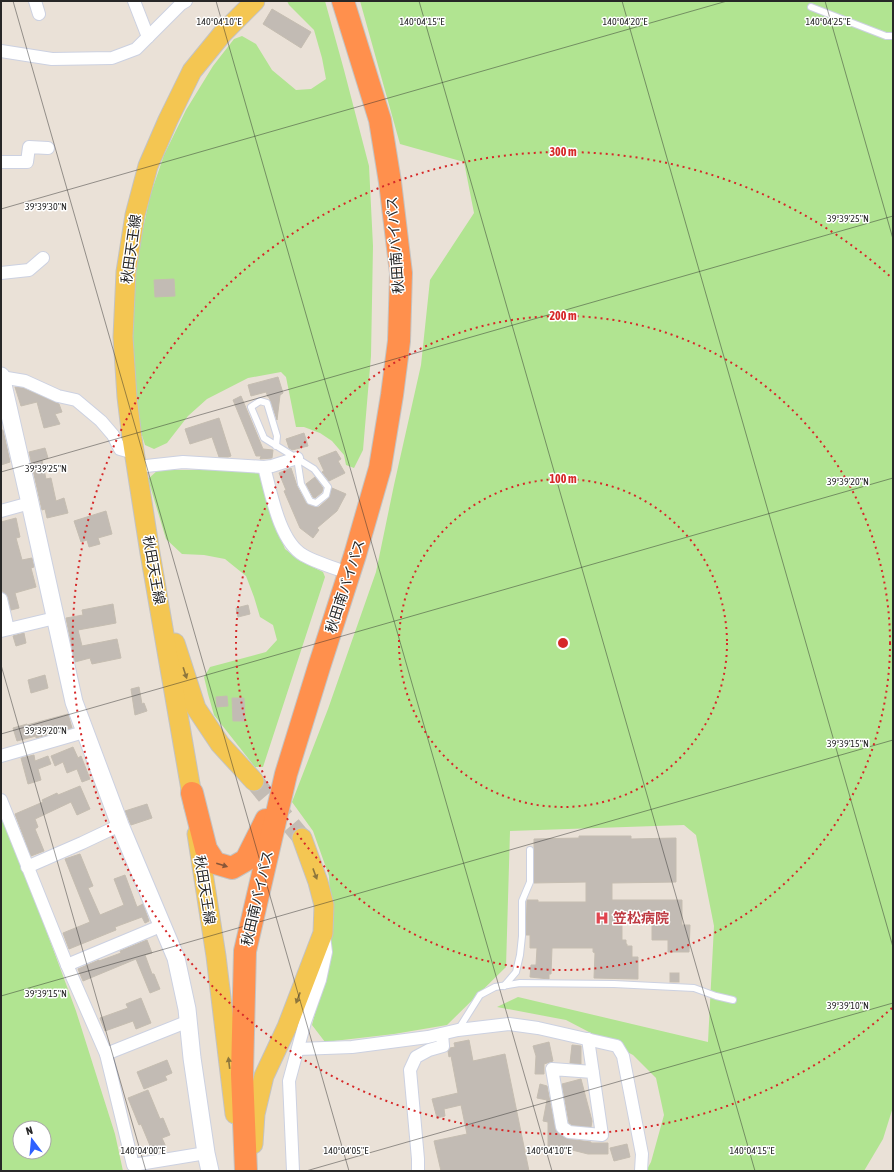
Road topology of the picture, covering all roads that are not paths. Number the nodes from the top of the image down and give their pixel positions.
1 (36, 1) edge
2 (134, 1) edge
3 (186, 1) edge
4 (255, 1) edge
5 (343, 1) edge
6 (811, 7) dead end
7 (39, 14) dead end
8 (893, 36) edge
9 (148, 37) junction
10 (1, 51) edge
11 (48, 148) dead end
12 (1, 162) edge
13 (43, 258) dead end
14 (1, 273) edge
15 (1, 376) edge
16 (276, 446) junction
17 (296, 458) junction
18 (136, 460) junction
19 (264, 467) junction
20 (30, 503) junction
21 (1, 511) edge
22 (349, 573) junction
23 (156, 582) junction
24 (1, 599) edge
25 (55, 618) junction
26 (5, 630) edge
27 (84, 732) junction
28 (1, 756) edge
29 (286, 774) junction
30 (254, 781) tunnel mouth
31 (192, 794) junction
32 (1, 800) edge
33 (120, 825) junction
34 (302, 838) tunnel mouth
35 (530, 850) dead end
36 (28, 867) junction
37 (162, 925) junction
38 (323, 933) junction
39 (67, 965) junction
40 (504, 986) junction
41 (733, 1000) dead end
42 (189, 1022) junction
43 (458, 1030) junction
44 (442, 1034) junction
45 (588, 1039) junction
46 (298, 1049) junction
47 (106, 1054) junction
48 (593, 1072) junction
49 (206, 1153) junction
50 (134, 1168) edge
51 (210, 1171) edge
52 (245, 1171) edge
53 (255, 1171) edge
54 (293, 1171) edge
55 (418, 1171) edge
56 (641, 1171) edge

1 - 7 street
2 - 9 street
3 - 9 street
4 - 18 main road, 秋田天王線
5 - 22 highway, 秋田南バイパス
6 - 8 lane
9 - 10 street
11 - 12 street
13 - 14 street
15 - 18 street
15 - 20 street
16 - 16 lane
16 - 17 lane
17 - 17 lane
17 - 19 street
18 - 19 street
18 - 23 main road, 秋田天王線
19 - 22 street
20 - 21 street
20 - 25 street
22 - 29 highway, 秋田南バイパス
23 -> 30 main road
23 - 31 main road, 秋田天王線
24 - 26 street
25 - 26 street
25 - 27 street
27 - 28 street
27 - 33 street
31 -> 29 highway
29 - 52 highway, 秋田南バイパス
52 -> 31 main road, 秋田天王線
32 - 36 street
33 - 36 street
33 - 37 street
34 -> 38 main road
35 - 40 lane
36 - 39 street
37 - 39 street
37 - 42 street
38 - 46 street
38 -> 53 main road
39 - 47 street
40 - 41 lane
40 - 43 lane
42 - 47 street
42 - 49 street
43 - 44 street
43 - 45 street
44 - 46 street
44 - 55 street
45 - 48 street
45 - 56 street
46 - 54 street
47 - 50 street
48 - 48 street
49 - 50 street
49 - 51 street

